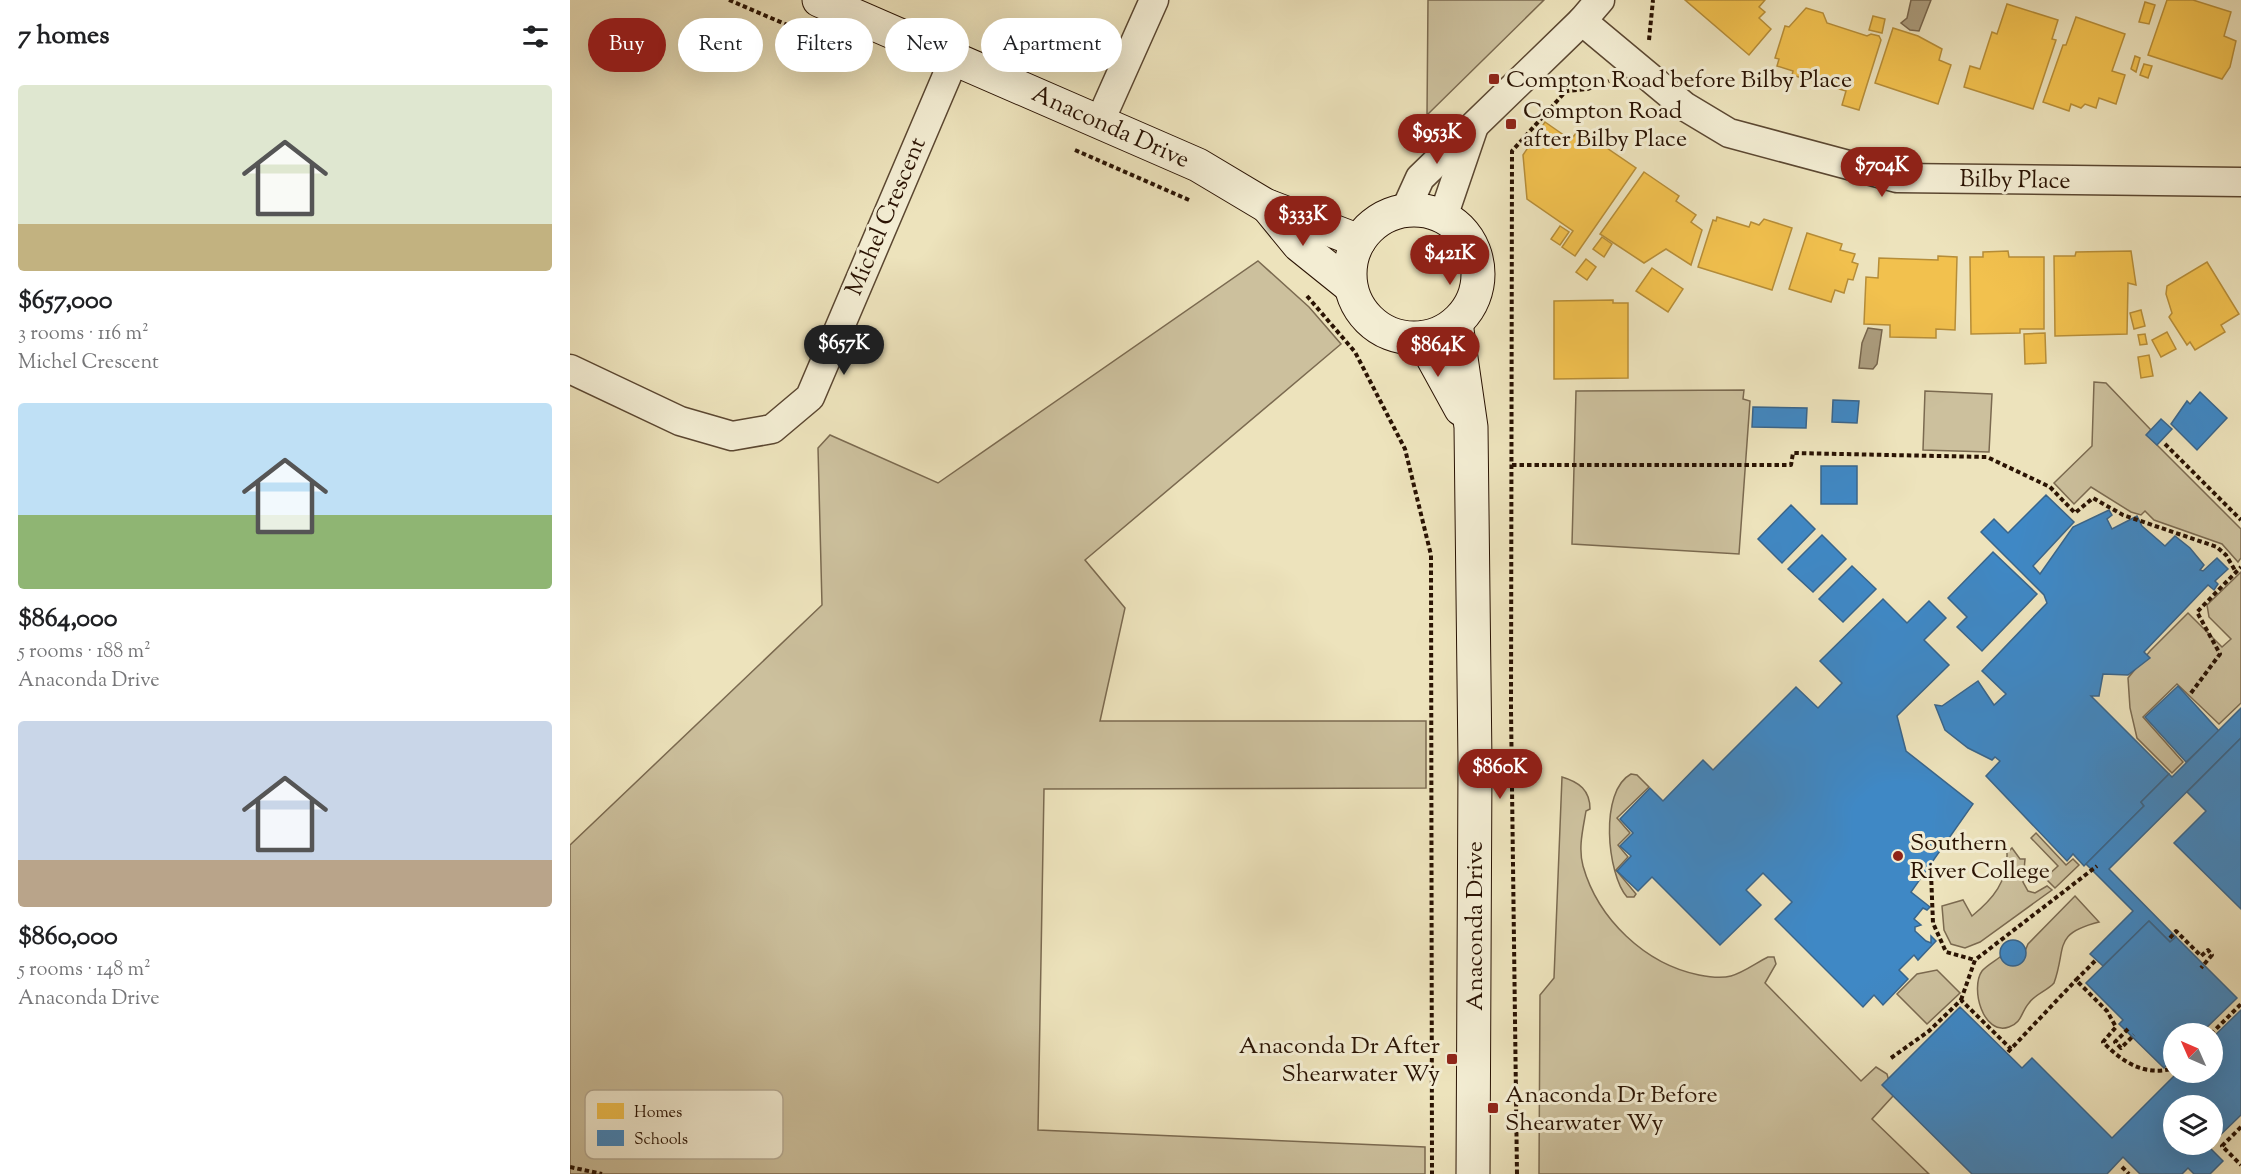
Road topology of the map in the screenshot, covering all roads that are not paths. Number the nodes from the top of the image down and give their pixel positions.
1 (819, 0) edge
2 (1154, 0) edge
3 (1591, 10) edge
4 (885, 28) edge
5 (969, 63) edge
6 (949, 72) edge
7 (1100, 121) junction
8 (1474, 127) junction
9 (2241, 182) edge
10 (1265, 205) junction
11 (1405, 211) junction
12 (1443, 217) junction
13 (1359, 241) junction
14 (1350, 286) junction
15 (1456, 323) junction
16 (1422, 338) junction
17 (570, 369) edge
18 (1471, 427) junction
19 (1473, 1174) edge

1 - 4 main road, Anaconda Drive
2 - 7 street
3 - 8 street
3 - 9 street, Bilby Place
5 - 7 main road, Anaconda Drive
6 - 17 street, Michel Crescent
7 - 10 main road, Anaconda Drive
8 - 11 street
8 - 12 street
10 - 13 main road, Anaconda Drive
10 - 14 main road, Anaconda Drive
11 - 12 main road
11 - 13 main road
12 - 15 main road
13 - 14 main road
14 - 16 main road, Anaconda Drive
15 - 16 main road
15 - 18 main road, Anaconda Drive
16 - 18 main road, Anaconda Drive
18 - 19 main road, Anaconda Drive

